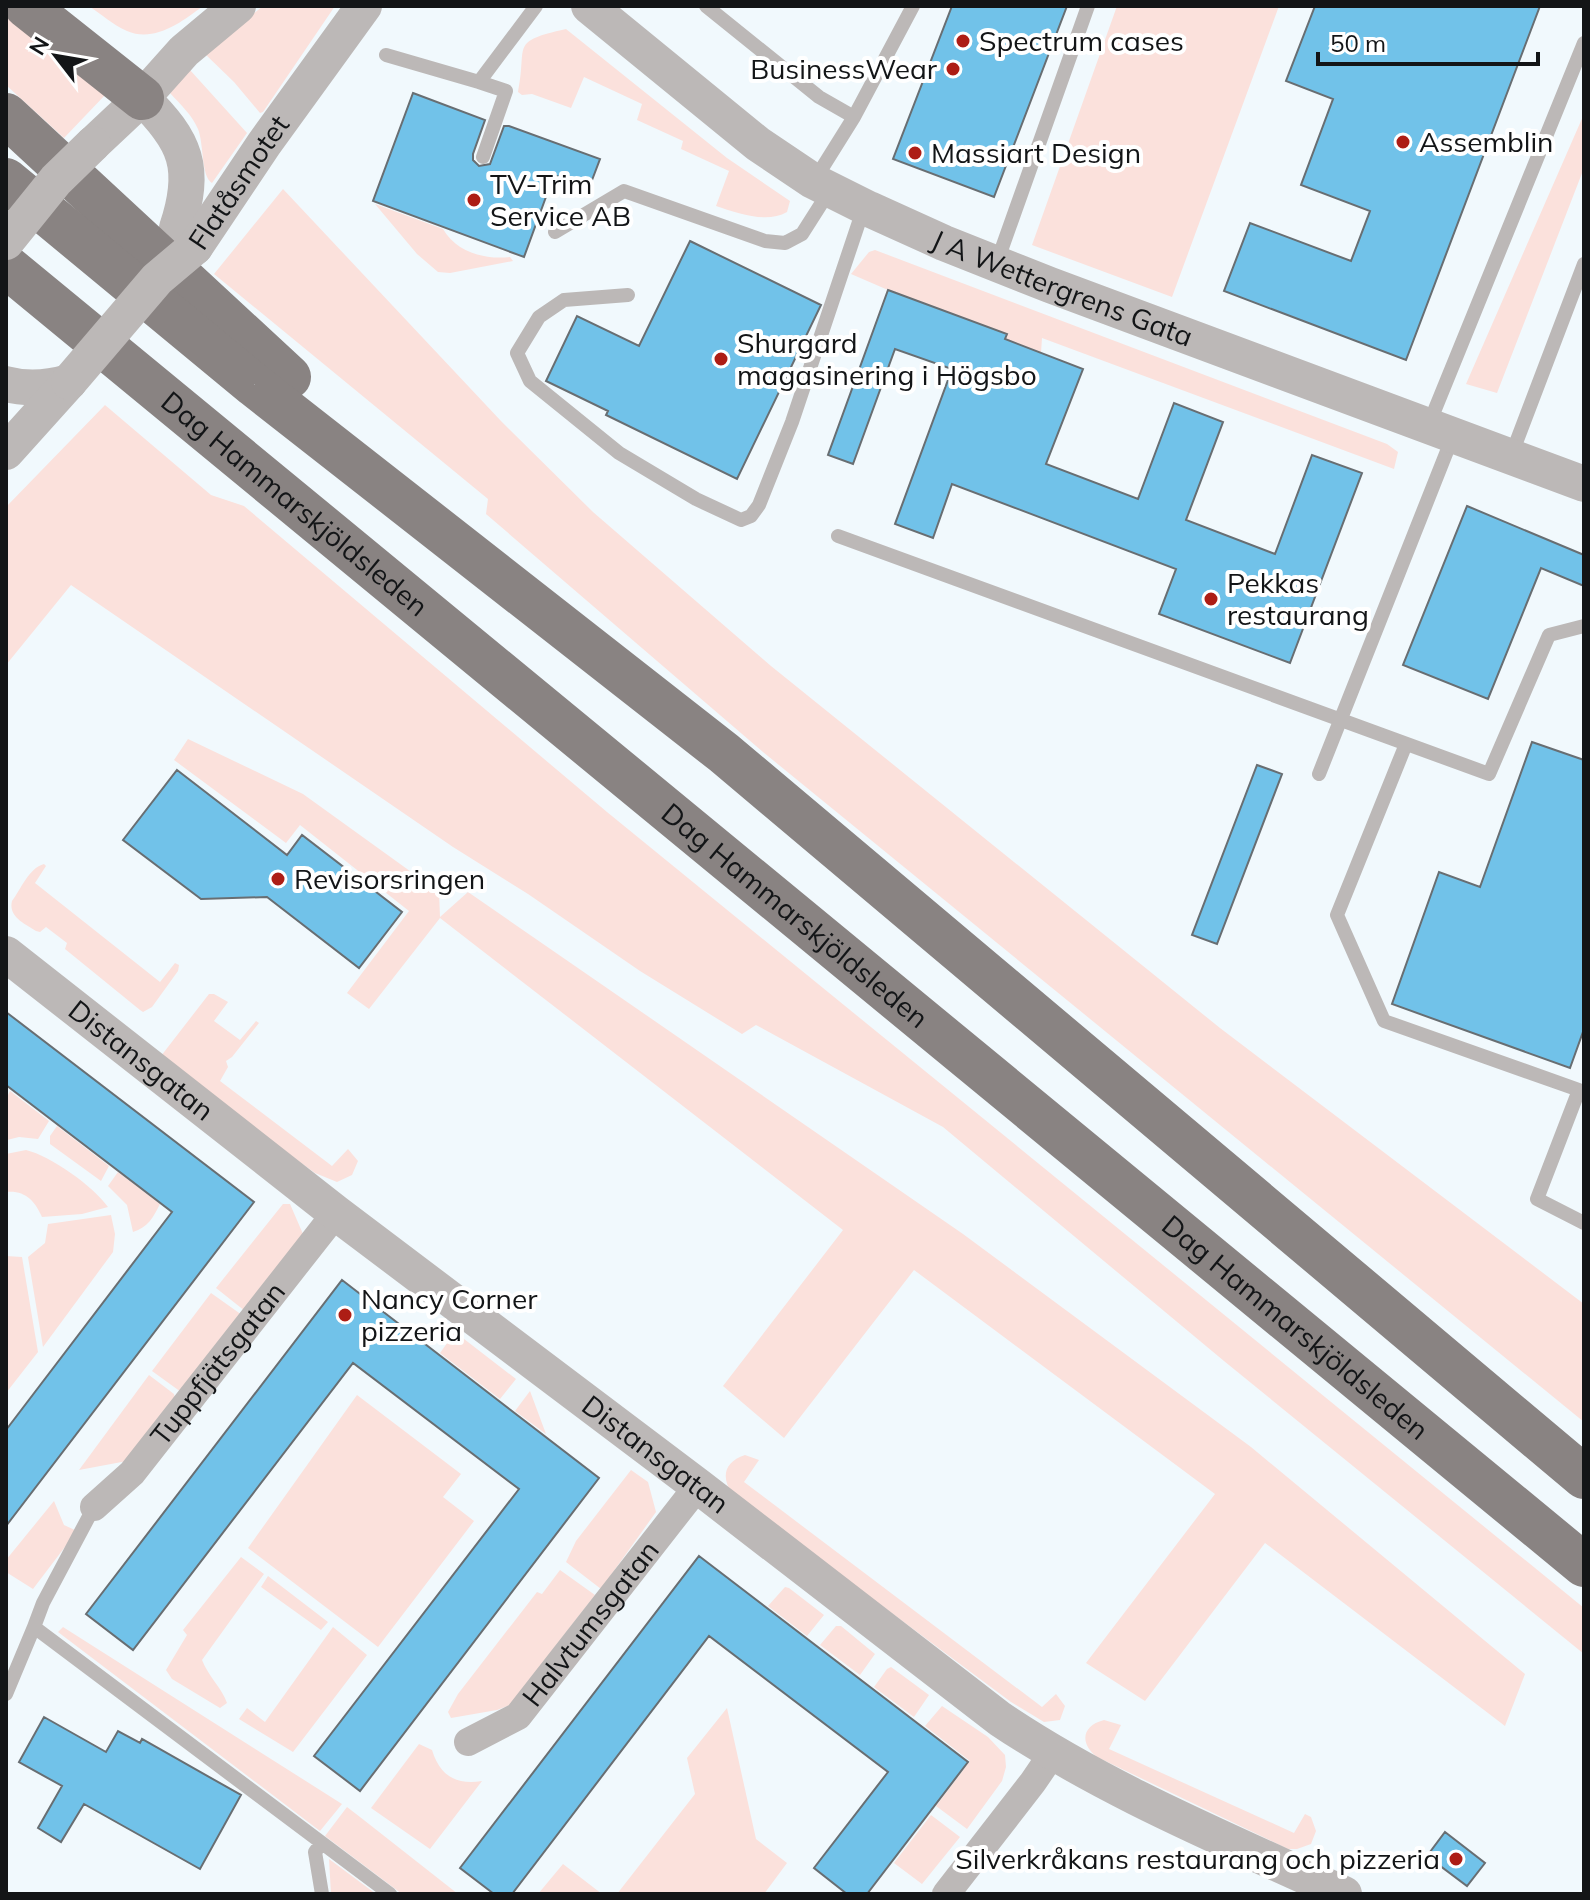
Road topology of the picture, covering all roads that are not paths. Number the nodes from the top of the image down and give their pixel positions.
1 (26, 6) edge
2 (238, 6) edge
3 (364, 6) edge
4 (536, 6) edge
5 (706, 6) edge
6 (913, 6) edge
7 (1088, 6) edge
8 (598, 9) edge
9 (1584, 43) edge
10 (386, 55) dead end
11 (479, 82) junction
12 (142, 98) junction
13 (6, 115) edge
14 (854, 117) junction
15 (483, 157) dead end
16 (6, 180) edge
17 (822, 185) junction
18 (864, 206) junction
19 (555, 232) dead end
20 (186, 238) junction
21 (6, 242) edge
22 (996, 264) junction
23 (1584, 264) edge
24 (6, 266) edge
25 (6, 275) edge
26 (628, 295) dead end
27 (68, 317) junction
28 (6, 384) edge
29 (60, 387) junction
30 (1440, 430) junction
31 (6, 452) edge
32 (1510, 457) junction
33 (1584, 484) edge
34 (838, 536) dead end
35 (1584, 626) edge
36 (1340, 719) junction
37 (1406, 744) junction
38 (724, 753) junction
39 (1319, 774) dead end
40 (6, 954) edge
41 (336, 1213) junction
42 (1584, 1223) edge
43 (1584, 1477) edge
44 (698, 1486) junction
45 (94, 1507) joint
46 (1584, 1565) edge
47 (34, 1627) junction
48 (6, 1694) edge
49 (468, 1742) dead end
50 (1052, 1754) junction
51 (321, 1844) junction
52 (322, 1894) edge
53 (390, 1894) edge
54 (946, 1894) edge
55 (1344, 1894) edge

1 - 12 main road
2 - 12 street
3 - 20 street, Flatåsmotet
4 - 11 lane
5 - 14 lane
6 - 14 lane
7 - 22 lane
8 - 17 street, J A Wettergrens Gata
9 - 30 lane
10 - 11 lane
11 - 15 lane
12 - 20 street
12 - 21 street, bridge
13 - 38 main road
14 - 17 lane
16 - 38 main road
17 - 18 street, J A Wettergrens Gata
17 - 19 lane
18 - 22 street, J A Wettergrens Gata
18 - 26 lane
20 - 29 street, Flatåsmotet, bridge
22 - 30 street, J A Wettergrens Gata
23 - 32 lane
24 - 27 main road, Dag Hammarskjöldsleden
25 - 27 main road
27 - 46 main road, Dag Hammarskjöldsleden
28 - 29 street
29 - 31 street, Flatåsmotet
30 - 32 street, J A Wettergrens Gata
30 - 36 lane
32 - 33 street, J A Wettergrens Gata
34 - 36 lane
35 - 37 lane
36 - 37 lane
36 - 39 lane
37 - 42 lane
38 - 43 main road
40 - 41 street, Distansgatan
41 - 44 street, Distansgatan
41 - 45 street, Tuppfjätsgatan
44 - 49 street, Halvtumsgatan
44 - 50 street, Distansgatan
45 - 47 lane
47 - 48 lane
47 - 51 lane
50 - 54 street
50 - 55 street, Distansgatan
51 - 52 lane
51 - 53 lane

